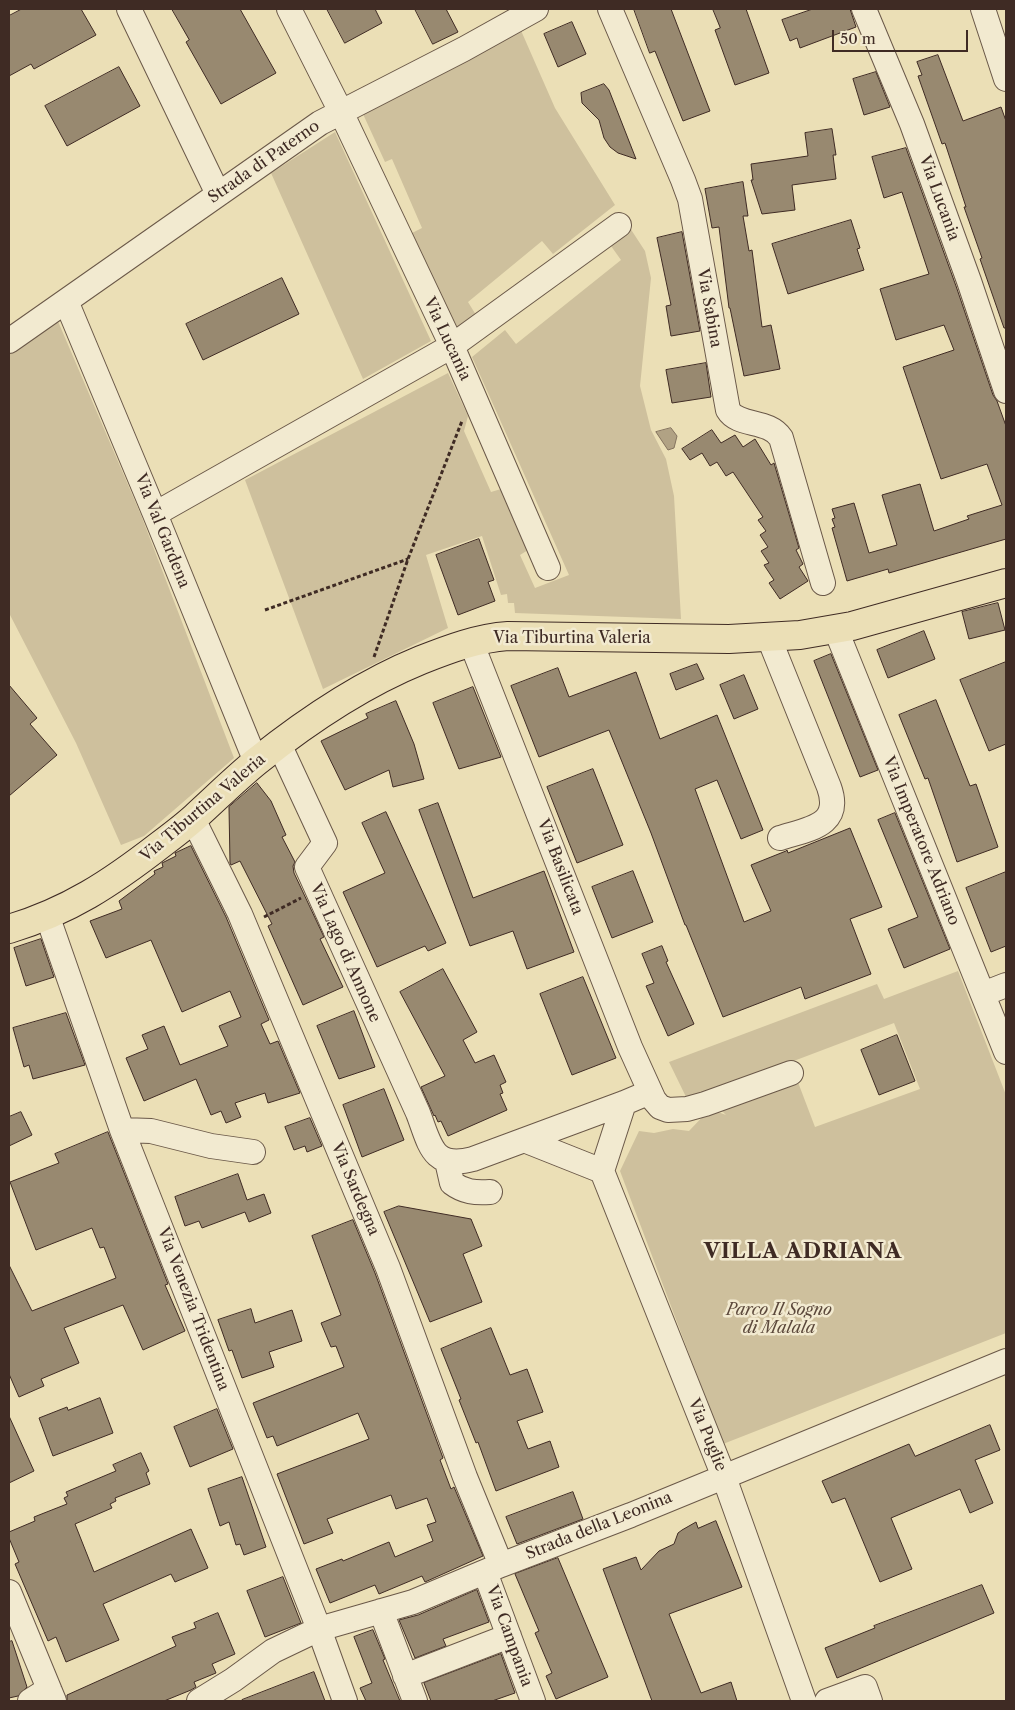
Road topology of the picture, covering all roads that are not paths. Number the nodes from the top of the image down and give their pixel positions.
1 (130, 9) edge
2 (290, 9) edge
3 (610, 9) edge
4 (864, 9) edge
5 (982, 9) edge
6 (523, 12) edge
7 (1006, 79) edge
8 (341, 112) junction
9 (218, 194) junction
10 (619, 225) dead end
11 (66, 300) junction
12 (9, 341) edge
13 (452, 346) junction
14 (1005, 381) edge
15 (155, 514) junction
16 (548, 568) dead end
17 (823, 583) dead end
18 (1006, 583) edge
19 (836, 630) junction
20 (769, 638) junction
21 (471, 642) junction
22 (279, 744) junction
23 (256, 762) junction
24 (194, 819) junction
25 (780, 838) dead end
26 (47, 916) junction
27 (9, 929) edge
28 (1006, 984) edge
29 (983, 994) junction
30 (1006, 1052) edge
31 (791, 1073) dead end
32 (650, 1092) junction
33 (624, 1103) junction
34 (122, 1130) junction
35 (524, 1140) junction
36 (253, 1152) dead end
37 (447, 1161) junction
38 (602, 1171) junction
39 (490, 1192) dead end
40 (1006, 1361) edge
41 (724, 1477) junction
42 (493, 1568) junction
43 (9, 1592) edge
44 (381, 1611) junction
45 (319, 1629) junction
46 (509, 1636) junction
47 (406, 1676) junction
48 (44, 1697) edge
49 (199, 1701) edge
50 (345, 1701) edge
51 (415, 1701) edge
52 (533, 1701) edge
53 (804, 1701) edge
54 (827, 1701) edge
55 (870, 1701) edge

1 - 9 street
2 - 8 street, Via Lucania
3 - 17 street, Via Sabina
4 - 14 street, Via Lucania
5 - 7 street
6 - 8 street, Strada di Paterno
8 - 9 street, Strada di Paterno
8 - 13 street, Via Lucania
9 - 11 street, Strada di Paterno
10 - 13 street
11 - 12 street, Strada di Paterno
11 - 15 street, Via Val Gardena
13 - 15 street
13 - 16 street, Via Lucania
15 - 23 street, Via Val Gardena
18 - 19 main road, Via Tiburtina Valeria
19 - 20 main road, Via Tiburtina Valeria
19 - 29 street, Via Imperatore Adriano
20 - 21 main road, Via Tiburtina Valeria
20 - 25 street
21 - 22 main road, Via Tiburtina Valeria
21 - 32 street, Via Basilicata
22 - 23 main road, Via Tiburtina Valeria
22 - 37 street, Via Lago di Annone
23 - 24 main road, Via Tiburtina Valeria
24 - 26 main road, Via Tiburtina Valeria
24 - 42 street, Via Sardegna
26 - 27 main road, Via Tiburtina Valeria
26 - 34 street, Via Venezia Tridentina
28 - 29 street
29 - 30 street, Via Imperatore Adriano
31 - 32 street
32 - 33 street
33 - 35 street
33 - 38 street
34 - 36 street
34 - 45 street, Via Venezia Tridentina
35 - 37 street
35 - 38 street
37 - 39 street
38 - 41 street, Via Puglie
40 - 41 street, Strada della Leonina
41 - 42 street, Strada della Leonina
41 - 53 street, Via Puglie
42 - 44 street, Strada della Leonina
42 - 46 street, Via Campania
43 - 48 street
44 - 45 street, Strada della Leonina
44 - 47 street
45 - 49 street, Strada della Leonina
45 - 50 street, Via Venezia Tridentina
46 - 47 street
46 - 52 street, Via Campania
47 - 51 street
54 - 55 street

